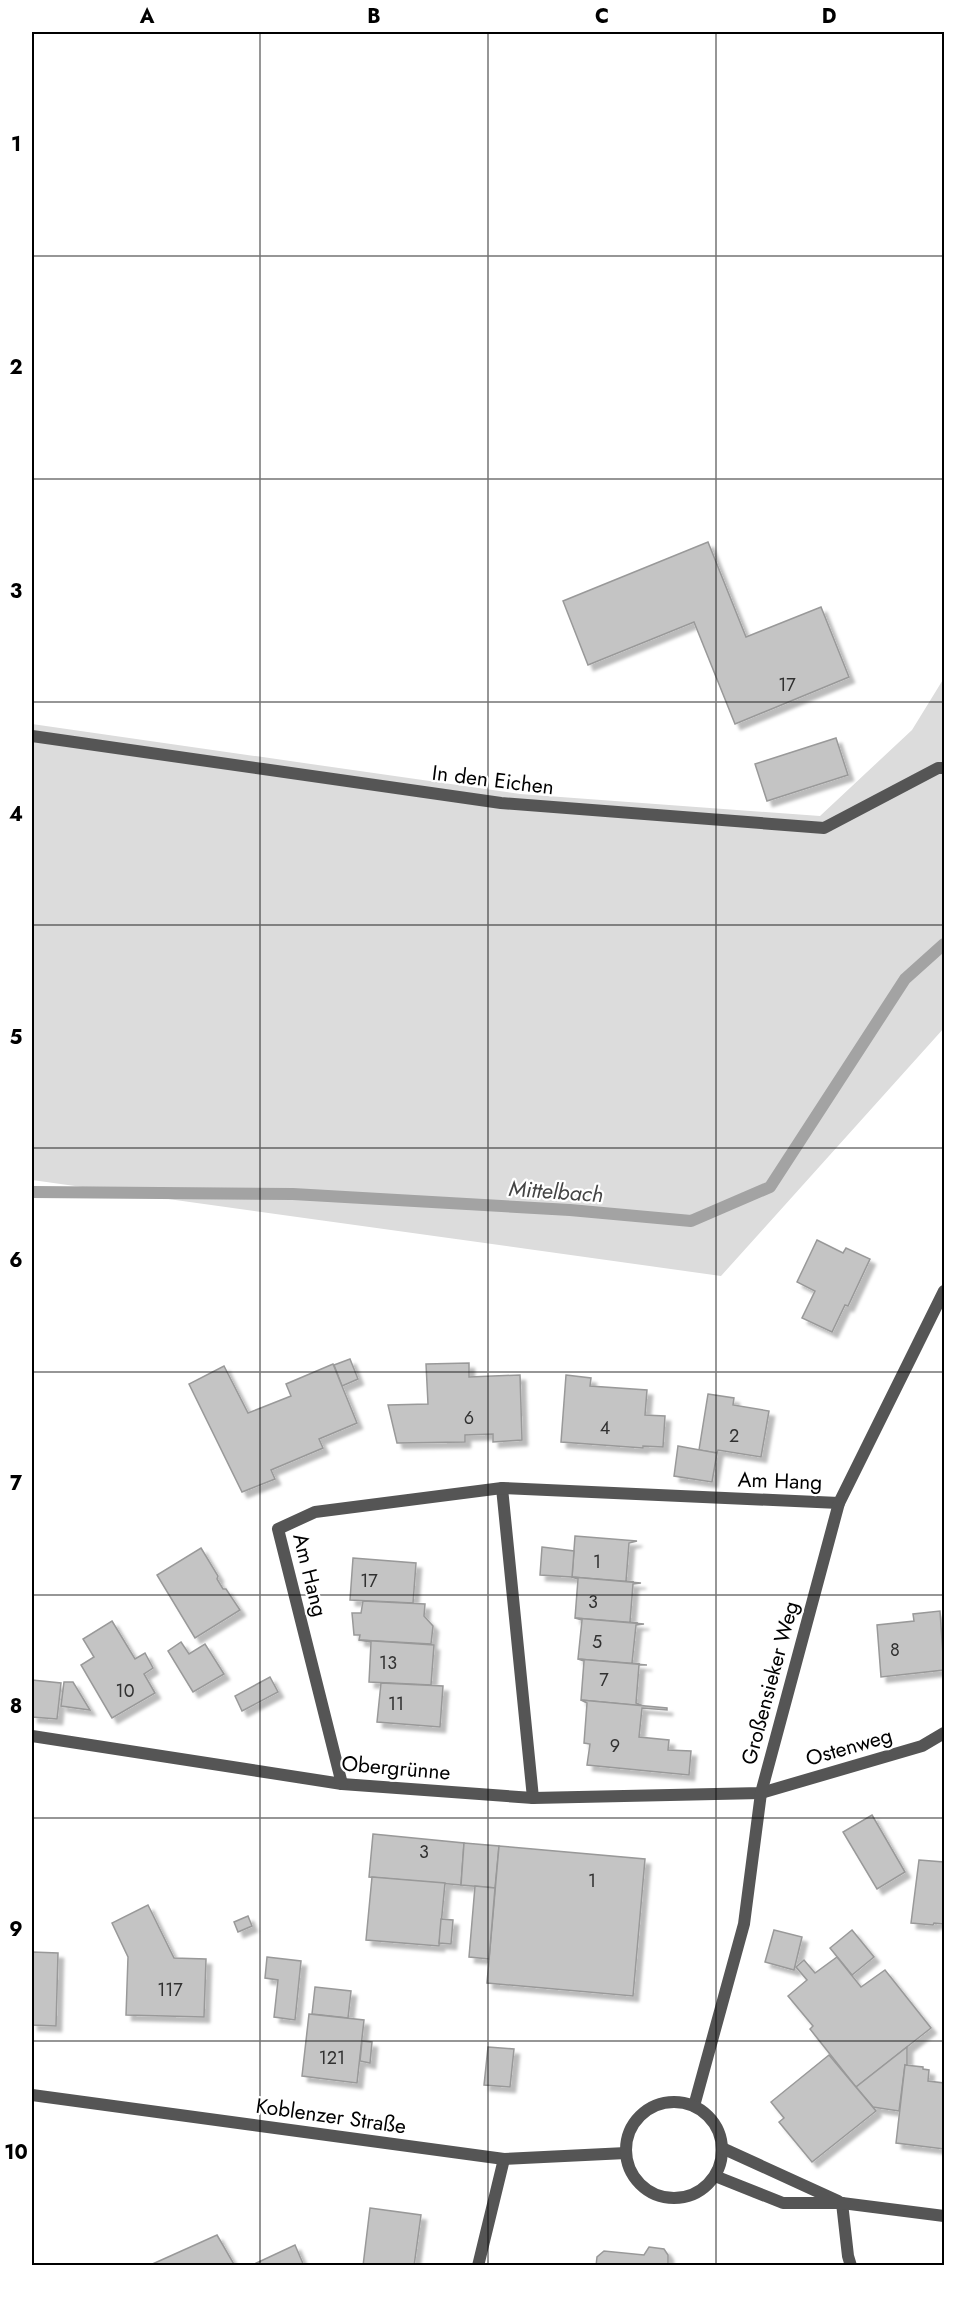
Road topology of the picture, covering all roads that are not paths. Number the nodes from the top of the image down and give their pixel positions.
1 (32, 736) edge
2 (945, 755) edge
3 (941, 768) edge
4 (945, 1291) edge
5 (502, 1488) junction
6 (839, 1503) junction
7 (945, 1733) edge
8 (32, 1736) edge
9 (342, 1784) junction
10 (761, 1793) junction
11 (533, 1798) junction
12 (32, 2095) edge
13 (694, 2106) junction
14 (722, 2148) junction
15 (626, 2154) junction
16 (504, 2159) junction
17 (715, 2176) junction
18 (842, 2203) junction
19 (945, 2216) edge
20 (478, 2265) edge
21 (851, 2265) edge

1 - 3 street, In den Eichen
2 - 3 street, In den Eichen
4 - 6 street, Großensieker Weg
5 - 6 street, Am Hang
5 - 9 street, Am Hang
5 - 11 street
6 - 10 street, Großensieker Weg
7 - 10 street, Ostenweg
8 - 9 street, Obergrünne
9 - 11 street, Obergrünne
10 - 11 street, Obergrünne
10 - 13 street, Großensieker Weg
12 - 16 street, Koblenzer Straße
13 - 14 street
13 - 15 street
14 - 17 street
14 - 18 street
15 - 16 street, Koblenzer Straße
15 - 17 street
16 - 20 street
17 - 18 street
18 - 19 street
18 - 21 street

